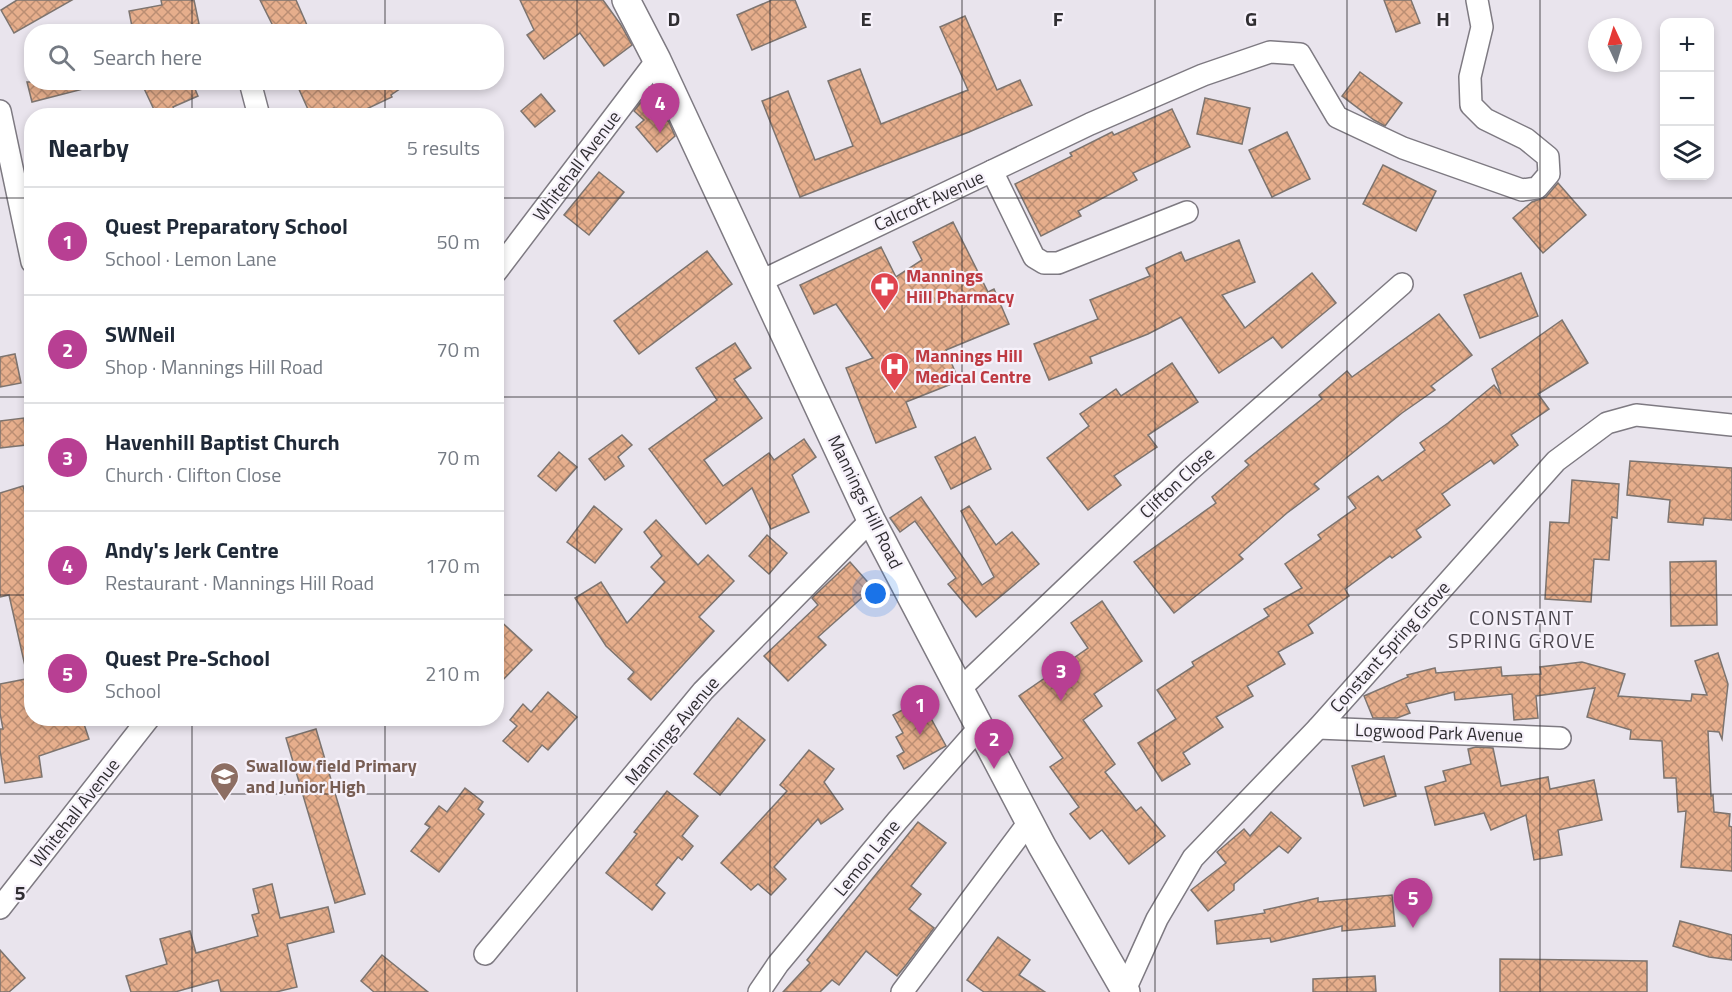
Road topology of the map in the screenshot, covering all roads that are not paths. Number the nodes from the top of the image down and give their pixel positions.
1 (626, 0) edge
2 (1477, 0) edge
3 (657, 60) junction
4 (252, 90) edge
5 (257, 108) edge
6 (0, 111) edge
7 (992, 171) junction
8 (1187, 212) dead end
9 (24, 224) edge
10 (504, 261) edge
11 (761, 281) junction
12 (1402, 284) dead end
13 (1732, 424) edge
14 (871, 519) junction
15 (960, 689) junction
16 (128, 726) edge
17 (143, 726) edge
18 (979, 728) junction
19 (1318, 728) junction
20 (1560, 738) dead end
21 (131, 741) junction
22 (1029, 822) junction
23 (0, 908) edge
24 (485, 954) dead end
25 (759, 992) edge
26 (902, 992) edge
27 (1125, 992) edge

1 - 3 main road, Mannings Hill Road
2 - 7 street
3 - 10 street, Whitehall Avenue
3 - 11 main road, Mannings Hill Road
4 - 5 street
6 - 9 street
7 - 8 street, Calcroft Avenue
7 - 11 street, Calcroft Avenue
11 - 14 main road, Mannings Hill Road
12 - 15 street, Clifton Close
13 - 19 street, Constant Spring Grove
14 - 15 main road, Mannings Hill Road
14 - 24 street, Mannings Avenue
15 - 18 main road, Mannings Hill Road
16 - 21 street
17 - 21 street, Whitehall Avenue
18 - 22 main road, Mannings Hill Road
18 - 25 street, Lemon Lane
19 - 20 street, Logwood Park Avenue
19 - 27 street, Constant Spring Grove
21 - 23 street, Whitehall Avenue
22 - 26 street
22 - 27 main road, Mannings Hill Road

